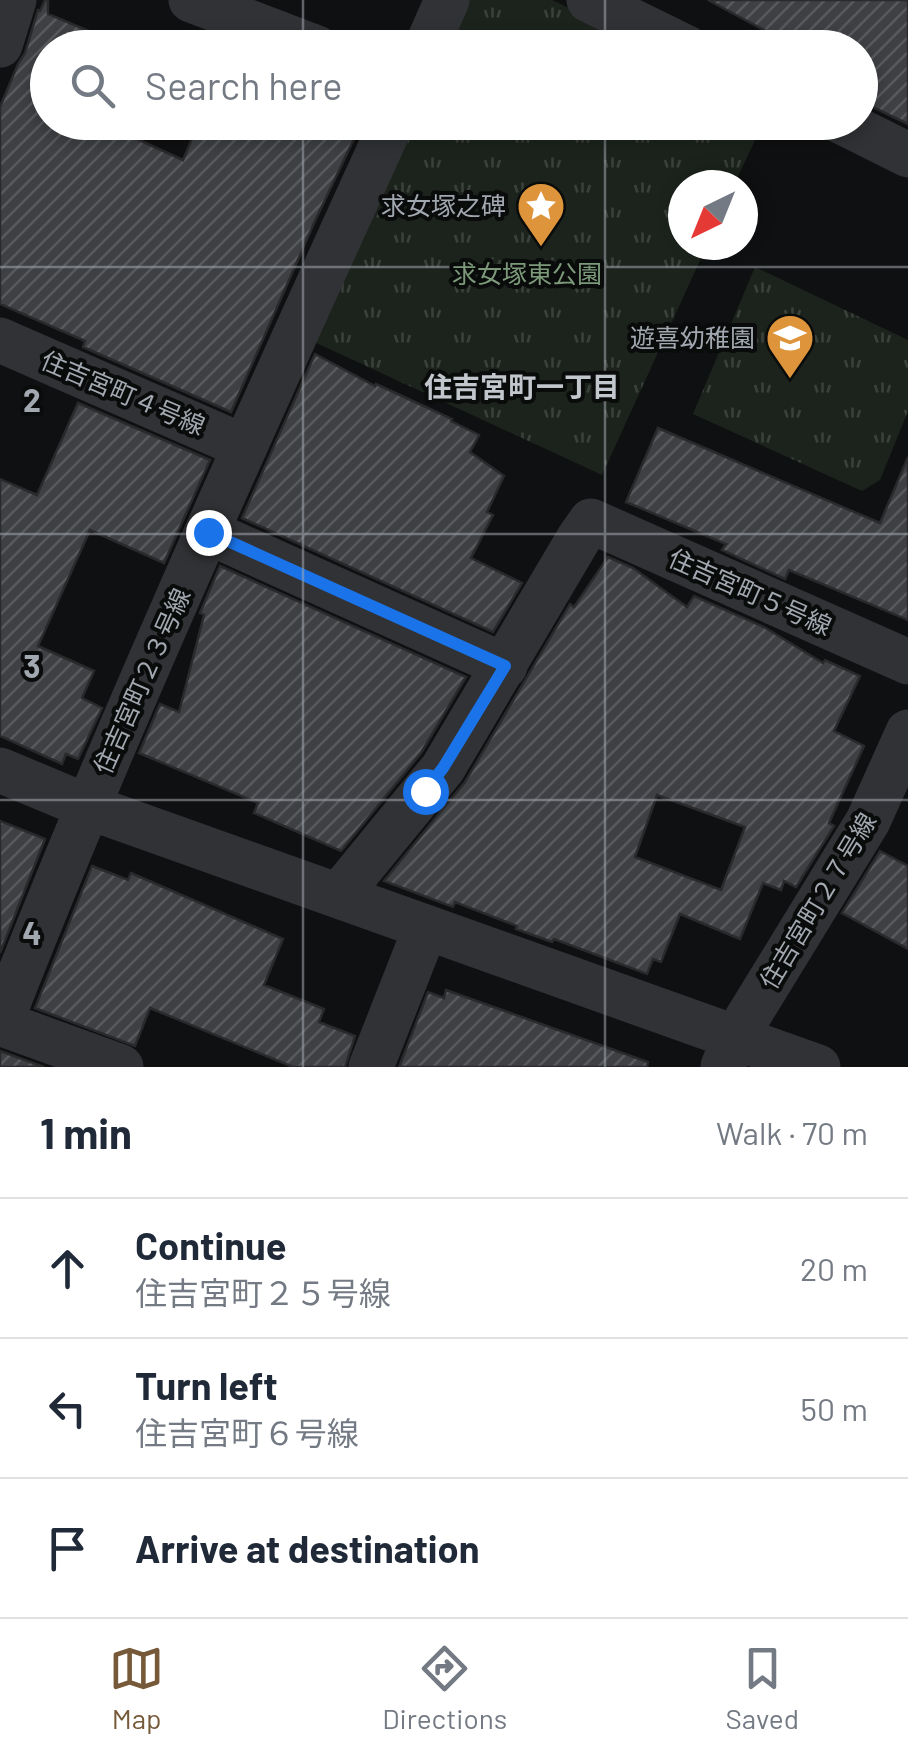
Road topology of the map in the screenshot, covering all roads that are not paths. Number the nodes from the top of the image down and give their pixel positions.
1 (14, 0) edge
2 (190, 0) edge
3 (447, 0) edge
4 (589, 0) edge
5 (269, 30) edge
6 (434, 30) edge
7 (651, 30) edge
8 (0, 45) edge
9 (384, 140) edge
10 (878, 140) edge
11 (908, 155) edge
12 (0, 340) edge
13 (246, 447) junction
14 (208, 532) junction
15 (908, 662) edge
16 (505, 666) junction
17 (908, 732) edge
18 (0, 770) edge
19 (86, 806) junction
20 (340, 895) junction
21 (426, 927) junction
22 (10, 970) edge
23 (0, 1024) edge
24 (729, 1053) edge
25 (122, 1067) edge
26 (371, 1067) edge
27 (818, 1067) edge

1 - 8 street
2 - 5 street
3 - 6 street
4 - 7 street
9 - 13 street, 住吉宮町２３号線
10 - 11 street
12 - 13 street, 住吉宮町４号線
13 - 14 street, 住吉宮町２３号線
14 - 16 street
14 - 19 street, 住吉宮町２３号線
15 - 16 street, 住吉宮町５号線
16 - 20 street
17 - 24 street, 住吉宮町２７号線
18 - 19 street
19 - 20 street
19 - 22 street, 住吉宮町２３号線
20 - 21 street
21 - 24 street
21 - 26 street
22 - 23 street, 住吉宮町２３号線
23 - 25 street
24 - 27 street

